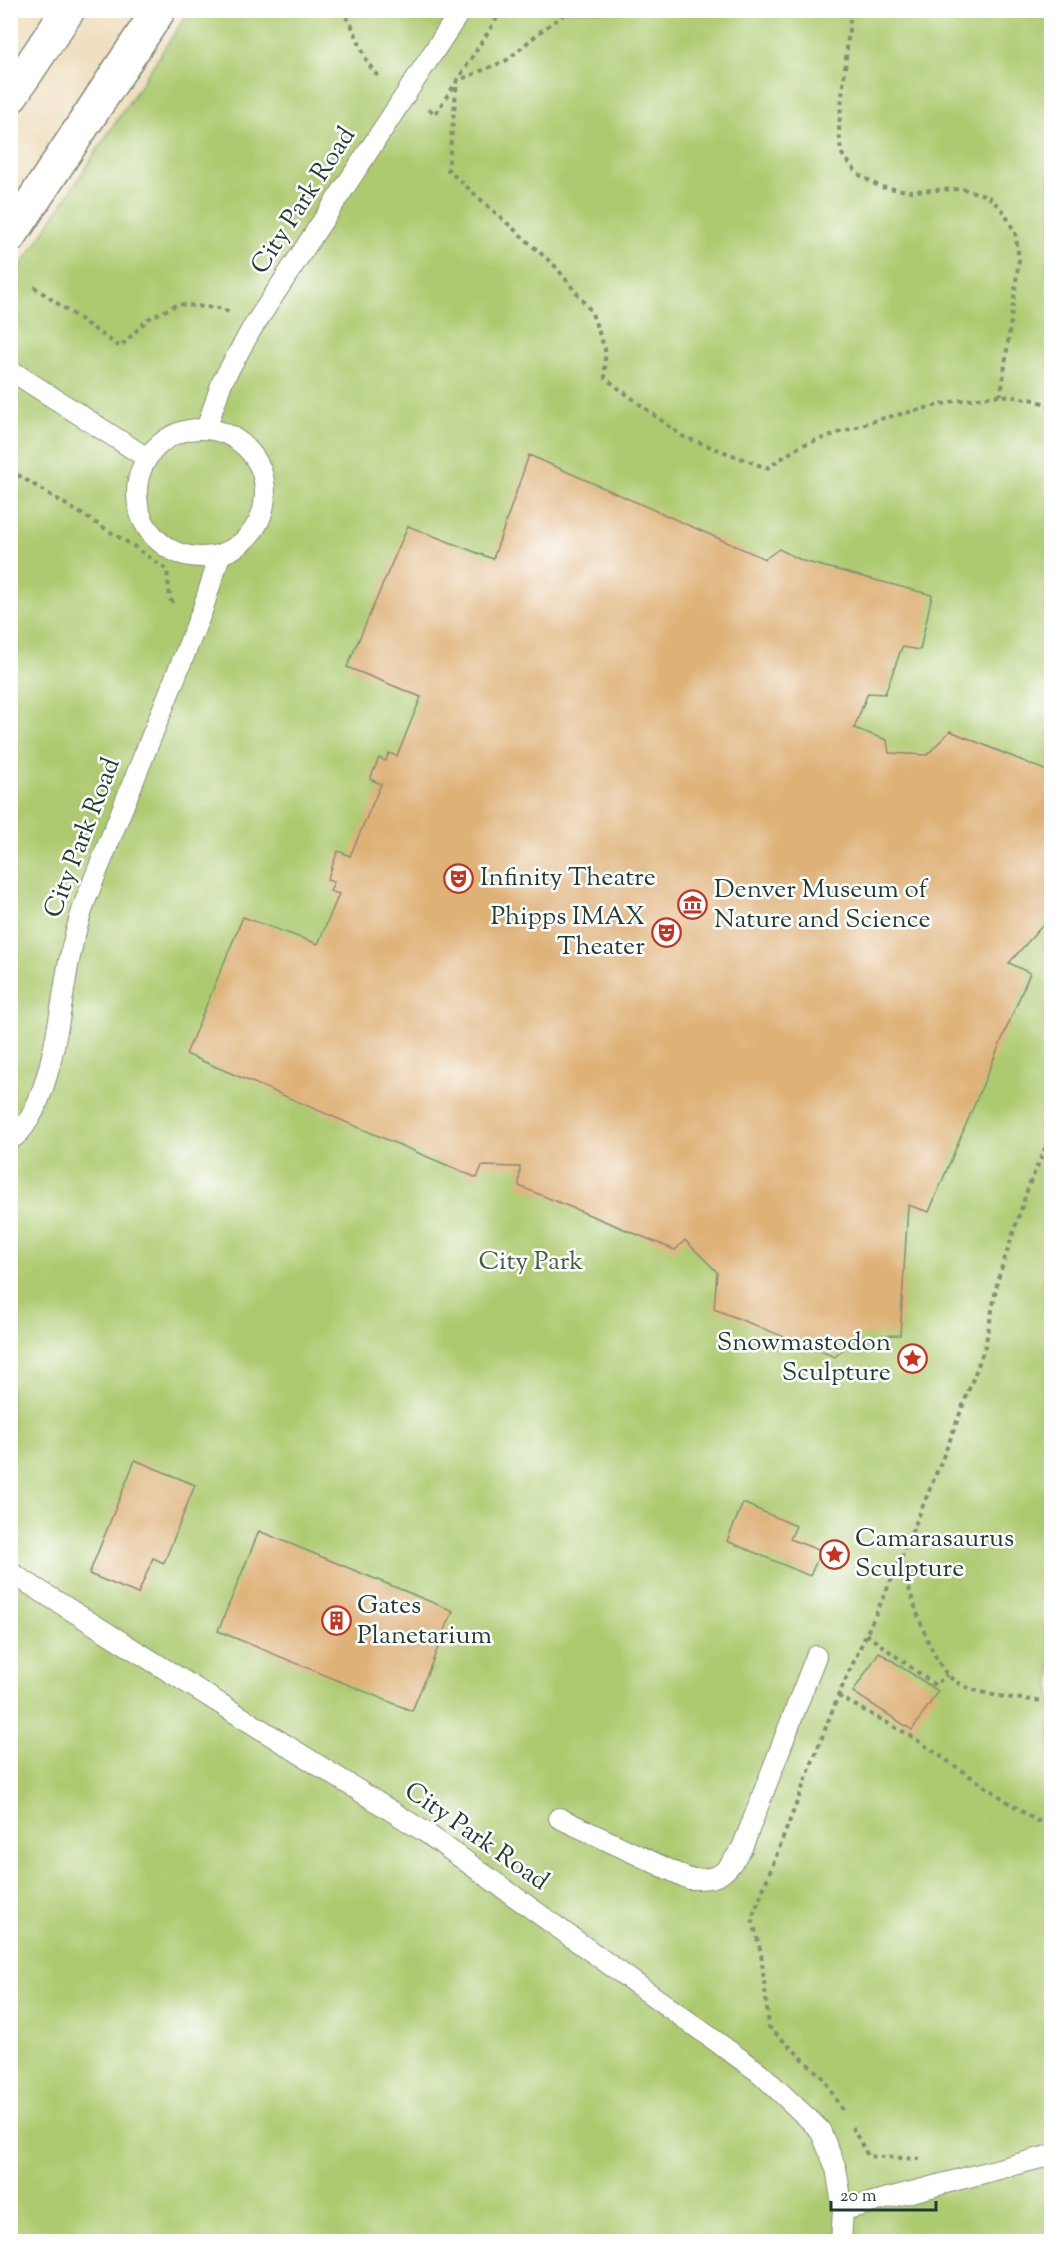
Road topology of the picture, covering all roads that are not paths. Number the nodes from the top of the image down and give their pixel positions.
1 (68, 10) edge
2 (159, 10) edge
3 (461, 10) edge
4 (10, 97) edge
5 (10, 236) edge
6 (10, 370) edge
7 (206, 429) junction
8 (147, 458) junction
9 (220, 555) junction
10 (10, 1140) edge
11 (10, 1572) edge
12 (816, 1656) dead end
13 (559, 1818) dead end
14 (1052, 2155) edge
15 (843, 2210) junction
16 (841, 2241) edge

1 - 4 main road
2 - 5 main road
3 - 7 lane, City Park Road
6 - 8 lane
7 - 8 lane
7 - 9 lane
8 - 9 lane
9 - 10 lane, City Park Road
11 - 15 lane, City Park Road
12 - 13 lane
14 - 15 lane
15 - 16 lane, City Park Road

